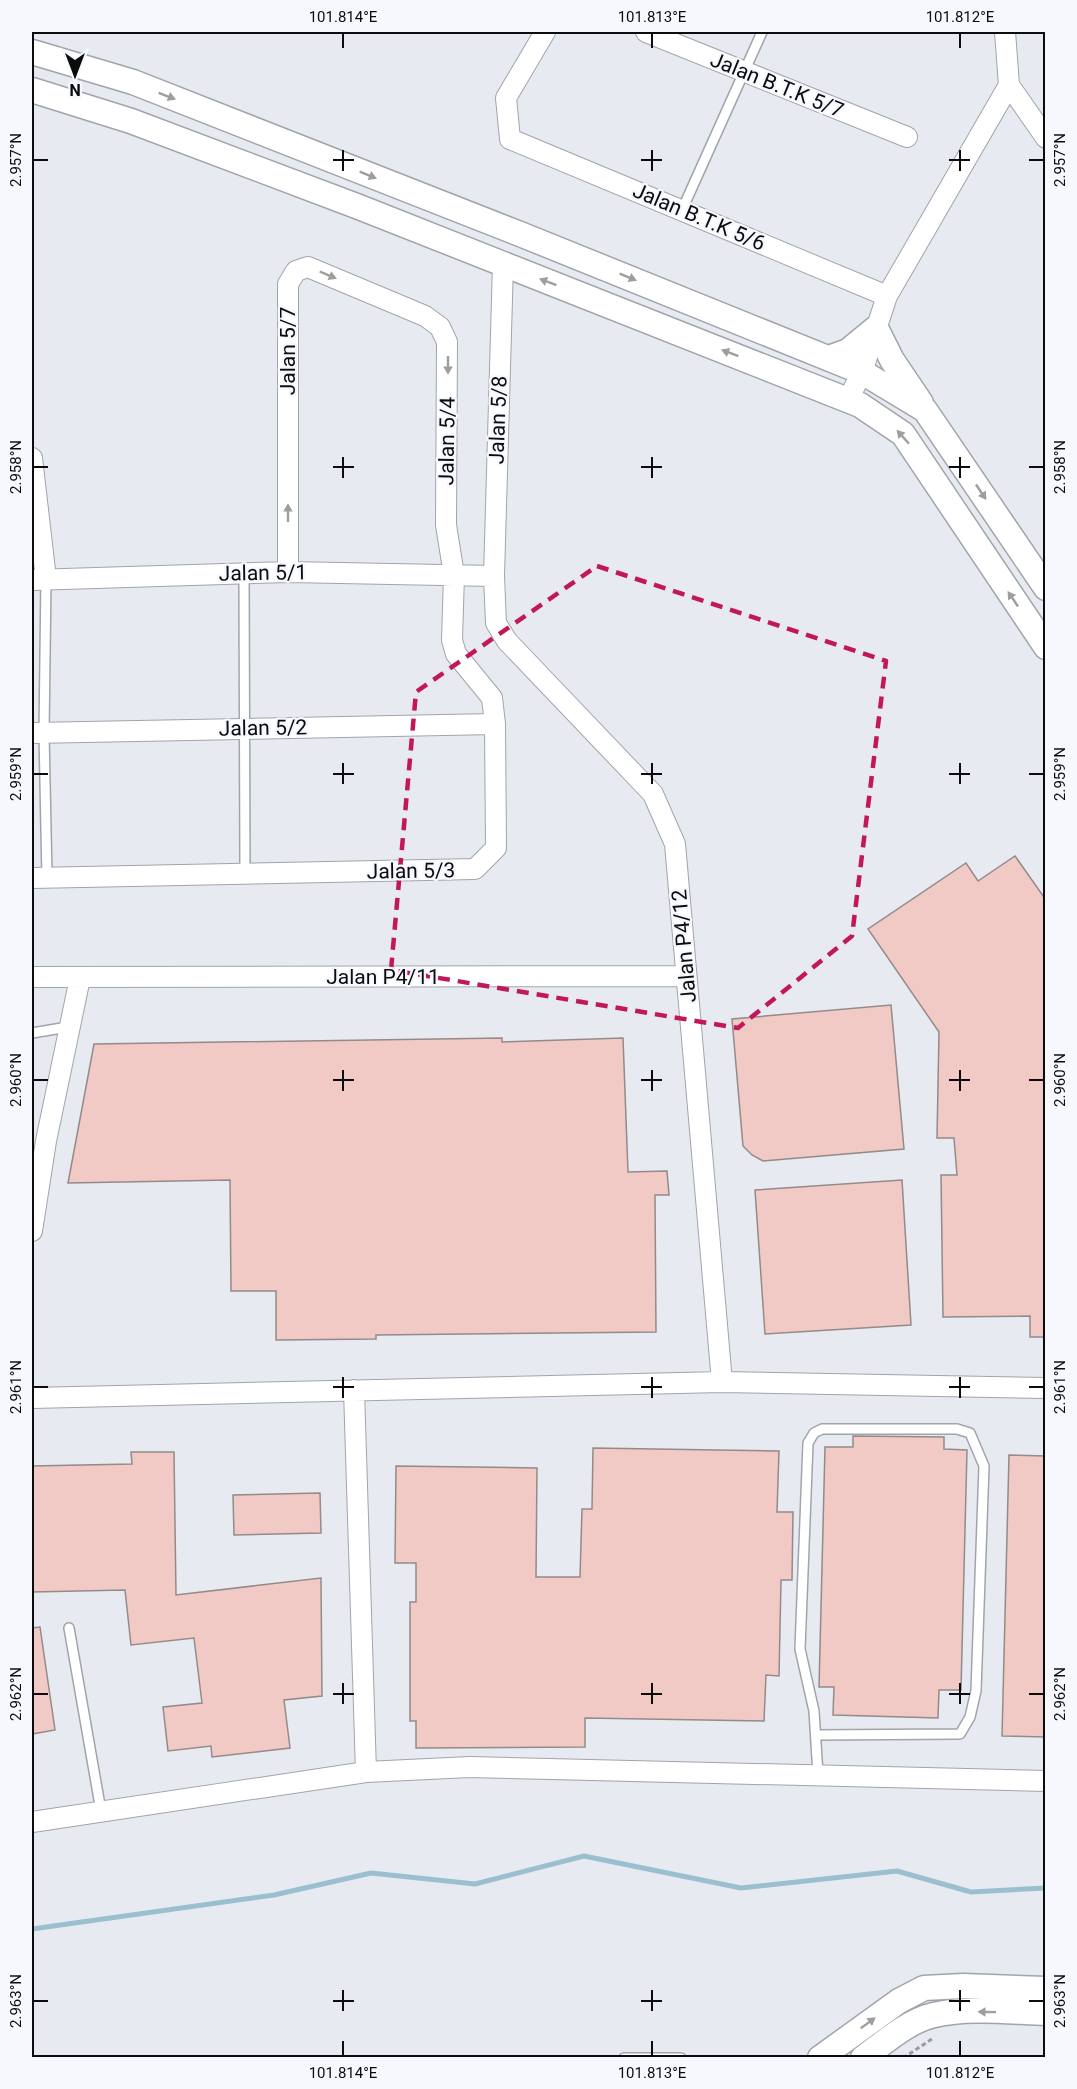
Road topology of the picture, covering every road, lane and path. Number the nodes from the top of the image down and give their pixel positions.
1 (545, 32) edge
2 (646, 32) edge
3 (762, 32) edge
4 (1005, 32) edge
5 (32, 52) edge
6 (744, 72) junction
7 (133, 82) junction
8 (1009, 85) junction
9 (32, 90) edge
10 (131, 121) junction
11 (908, 137) dead end
12 (1046, 138) edge
13 (682, 210) junction
14 (503, 264) junction
15 (887, 296) junction
16 (425, 316) joint
17 (876, 328) junction
18 (829, 358) junction
19 (862, 372) junction
20 (848, 400) junction
21 (925, 410) junction
22 (32, 458) edge
23 (36, 536) edge
24 (288, 572) junction
25 (244, 573) junction
26 (454, 575) junction
27 (494, 576) junction
28 (39, 580) edge
29 (1046, 588) edge
30 (1046, 647) edge
31 (495, 724) junction
32 (244, 728) junction
33 (38, 733) edge
34 (245, 874) junction
35 (39, 878) edge
36 (686, 976) junction
37 (32, 977) edge
38 (80, 978) junction
39 (69, 1027) junction
40 (32, 1034) edge
41 (32, 1232) edge
42 (722, 1382) junction
43 (1046, 1388) edge
44 (354, 1390) junction
45 (32, 1398) edge
46 (69, 1628) dead end
47 (816, 1735) junction
48 (366, 1772) junction
49 (818, 1775) junction
50 (1046, 1781) edge
51 (101, 1811) junction
52 (32, 1822) edge
53 (1046, 1989) edge
54 (1046, 2013) edge
55 (624, 2058) edge
56 (681, 2058) edge
57 (820, 2058) edge
58 (863, 2058) edge

1 - 13 street, Jalan B.T.K 5/6
2 - 6 street, Jalan B.T.K 5/7
3 - 6 lane
4 - 8 street
5 - 7 street
6 - 11 street, Jalan B.T.K 5/7
6 - 13 lane
7 - 10 street
7 -> 18 street
8 - 12 street
8 - 15 street
9 - 10 street
10 - 14 street
13 - 15 street, Jalan B.T.K 5/6
20 -> 14 street
14 - 27 street, Jalan 5/8
15 - 17 street
24 -> 16 street, Jalan 5/7
16 -> 26 street, Jalan 5/4
17 - 18 street
17 - 19 street
17 - 21 street
18 - 19 street
19 - 20 street
19 - 21 street
30 -> 20 street
21 -> 29 street
22 - 23 street
23 - 28 street
24 - 25 street, Jalan 5/1
24 - 26 street, Jalan 5/1
25 - 28 street, Jalan 5/1
25 - 32 lane
26 - 27 street, Jalan 5/1
26 - 31 street, Jalan 5/3
27 - 36 street, Jalan P4/12
28 - 33 lane
31 - 32 street, Jalan 5/2
31 - 34 street, Jalan 5/3
32 - 33 street, Jalan 5/2
32 - 34 lane
33 - 35 lane
34 - 35 street, Jalan 5/3
36 - 38 street, Jalan P4/11
36 - 42 street, Jalan P4/12
37 - 38 street, Jalan P4/11
38 - 39 street
39 - 40 lane
39 - 41 street
42 - 43 street
42 - 44 street
44 - 45 street
44 - 48 street
46 - 51 lane
47 - 47 lane
47 - 49 lane
48 - 49 street
48 - 51 street
49 - 50 street
51 - 52 street
57 -> 53 street
54 -> 58 street
55 - 56 lane

